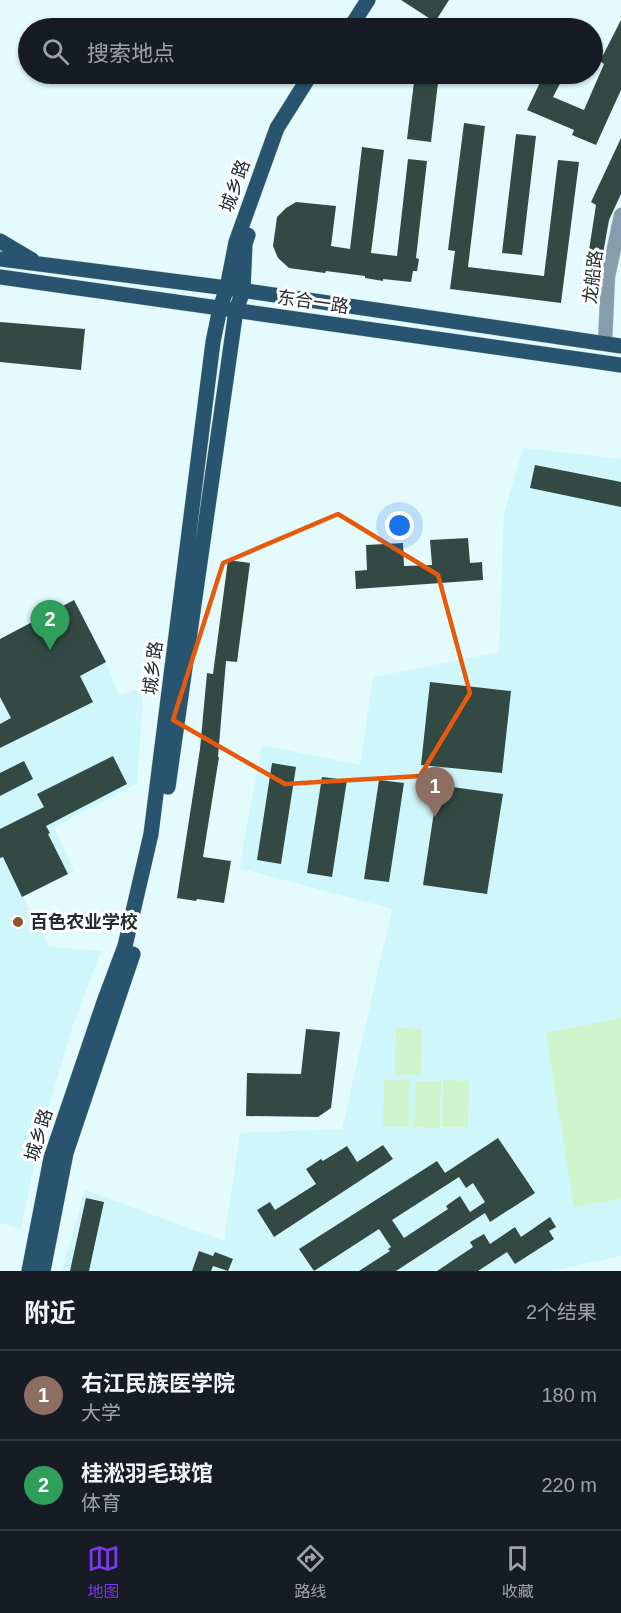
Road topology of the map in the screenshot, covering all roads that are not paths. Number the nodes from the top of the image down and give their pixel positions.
1 (357, 0) edge
2 (368, 0) edge
3 (345, 18) edge
4 (356, 18) edge
5 (305, 84) edge
6 (316, 84) edge
7 (621, 215) edge
8 (0, 241) edge
9 (0, 259) edge
10 (37, 263) junction
11 (0, 277) edge
12 (227, 288) junction
13 (243, 291) junction
14 (220, 308) junction
15 (236, 310) junction
16 (605, 344) junction
17 (621, 346) edge
18 (621, 365) edge
19 (29, 1271) edge
20 (43, 1271) edge

1 - 3 main road
2 - 4 main road
5 - 12 main road, 城乡路
6 - 13 main road, 城乡路
7 - 16 street, 龙船路
8 - 10 main road
9 - 10 main road, 东合一路
10 - 12 main road, 东合一路
11 - 14 main road, 东合一路
12 - 13 main road, 东合一路
12 - 14 main road, 城乡路
13 - 15 main road, 城乡路
13 - 16 main road, 东合一路
14 - 15 main road, 东合一路
14 - 19 main road, 城乡路
15 - 18 main road, 东合一路
15 - 20 main road, 城乡路
16 - 17 main road, 东合一路

